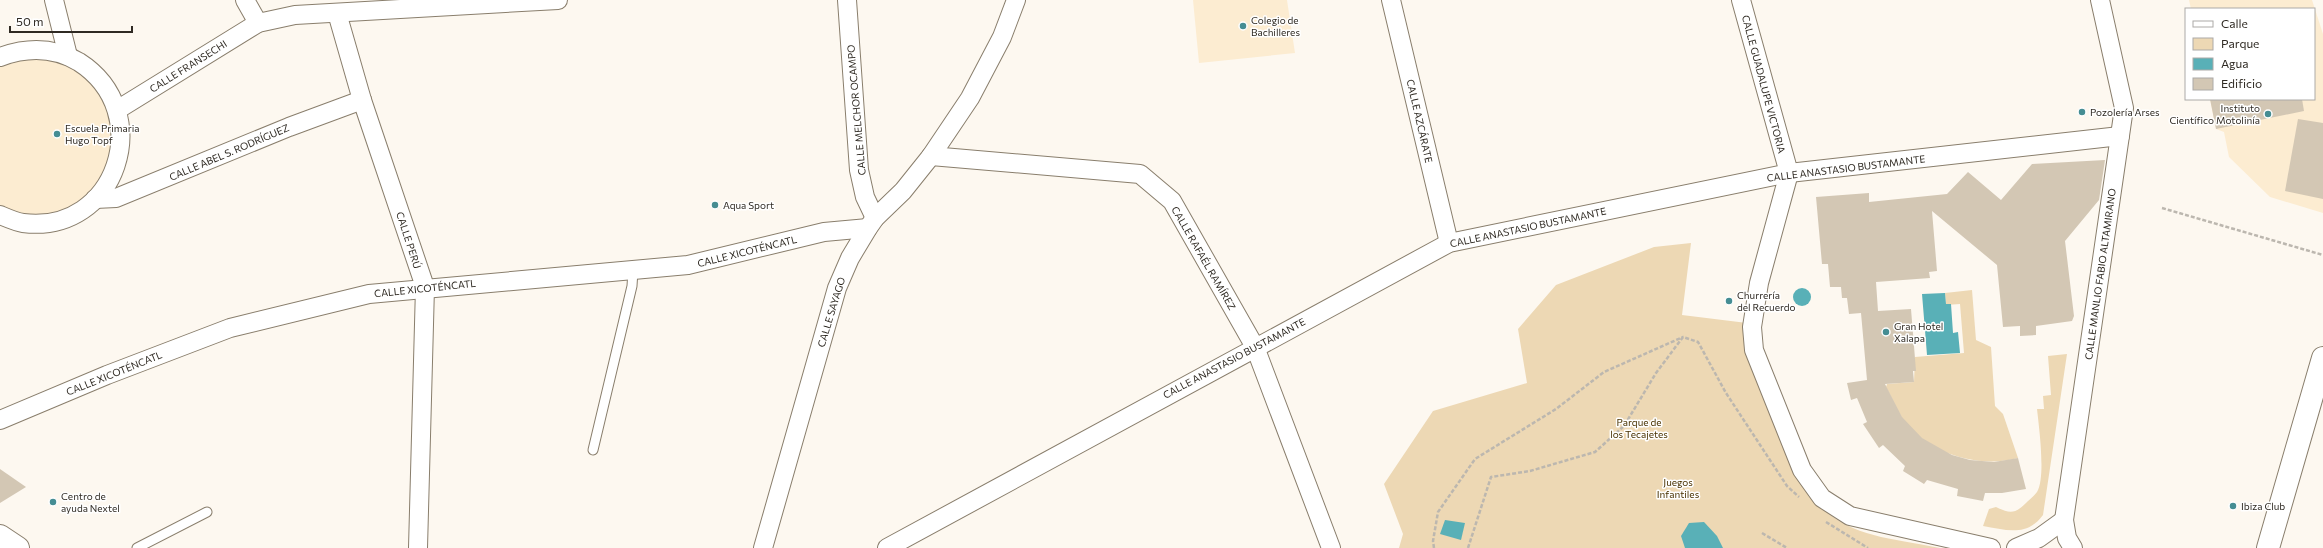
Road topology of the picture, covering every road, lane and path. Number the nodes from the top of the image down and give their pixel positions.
1 (54, 0) edge
2 (245, 0) edge
3 (558, 0) edge
4 (847, 0) edge
5 (1016, 0) edge
6 (1391, 0) edge
7 (1741, 0) edge
8 (2100, 0) edge
9 (337, 13) junction
10 (258, 23) junction
11 (68, 56) junction
12 (0, 57) edge
13 (362, 100) junction
14 (117, 110) junction
15 (2120, 136) junction
16 (931, 156) junction
17 (1788, 173) junction
18 (95, 200) junction
19 (2162, 208) dead end
20 (0, 215) edge
21 (872, 223) junction
22 (1449, 243) junction
23 (2323, 255) edge
24 (633, 270) junction
25 (425, 287) junction
26 (1683, 336) junction
27 (1255, 347) junction
28 (2323, 358) edge
29 (0, 420) edge
30 (593, 450) dead end
31 (1803, 500) dead end
32 (207, 512) dead end
33 (1824, 520) dead end
34 (2064, 520) junction
35 (1762, 533) dead end
36 (0, 536) edge
37 (769, 547) edge
38 (18, 548) edge
39 (137, 548) edge
40 (418, 548) edge
41 (887, 548) edge
42 (1331, 548) edge
43 (1434, 548) edge
44 (1468, 548) edge
45 (1787, 548) edge
46 (1868, 548) edge
47 (1991, 548) edge
48 (2016, 548) edge
49 (2073, 548) edge
50 (2268, 548) edge

1 - 11 street
2 - 10 street
3 - 9 street, CALLE FRANSECHI
4 - 21 street, CALLE MELCHOR OCAMPO
5 - 16 street, CALLE SAYAGO
6 - 22 street, CALLE AZCÁRATE
7 - 17 street, CALLE GUADALUPE VICTORIA
8 - 15 street, CALLE MANLIO FABIO ALTAMIRANO
9 - 10 street, CALLE FRANSECHI
9 - 13 street, CALLE PERÚ
10 - 14 street, CALLE FRANSECHI
11 - 12 street
11 - 14 street
13 - 18 street, CALLE ABEL S. RODRÍGUEZ
13 - 25 street, CALLE PERÚ
14 - 18 street
15 - 17 street, CALLE ANASTASIO BUSTAMANTE
15 - 34 street, CALLE MANLIO FABIO ALTAMIRANO
16 - 21 street, CALLE SAYAGO
16 - 27 street, CALLE RAFAÉL RAMÍREZ
17 - 22 street, CALLE ANASTASIO BUSTAMANTE
17 - 47 street, CALLE GUADALUPE VICTORIA
18 - 20 street
19 - 23 path
21 - 24 street, CALLE XICOTÉNCATL
21 - 37 street, CALLE SAYAGO
22 - 27 street, CALLE ANASTASIO BUSTAMANTE
24 - 25 street, CALLE XICOTÉNCATL
24 - 30 lane
25 - 29 street, CALLE XICOTÉNCATL
25 - 40 street, CALLE PERÚ
26 - 31 path
26 - 43 path
26 - 44 path
27 - 41 street, CALLE ANASTASIO BUSTAMANTE
27 - 42 street, CALLE RAFAÉL RAMÍREZ
28 - 50 main road
32 - 39 lane
33 - 46 path
34 - 48 street
34 - 49 street, CALLE MANLIO FABIO ALTAMIRANO
35 - 45 path
36 - 38 main road

